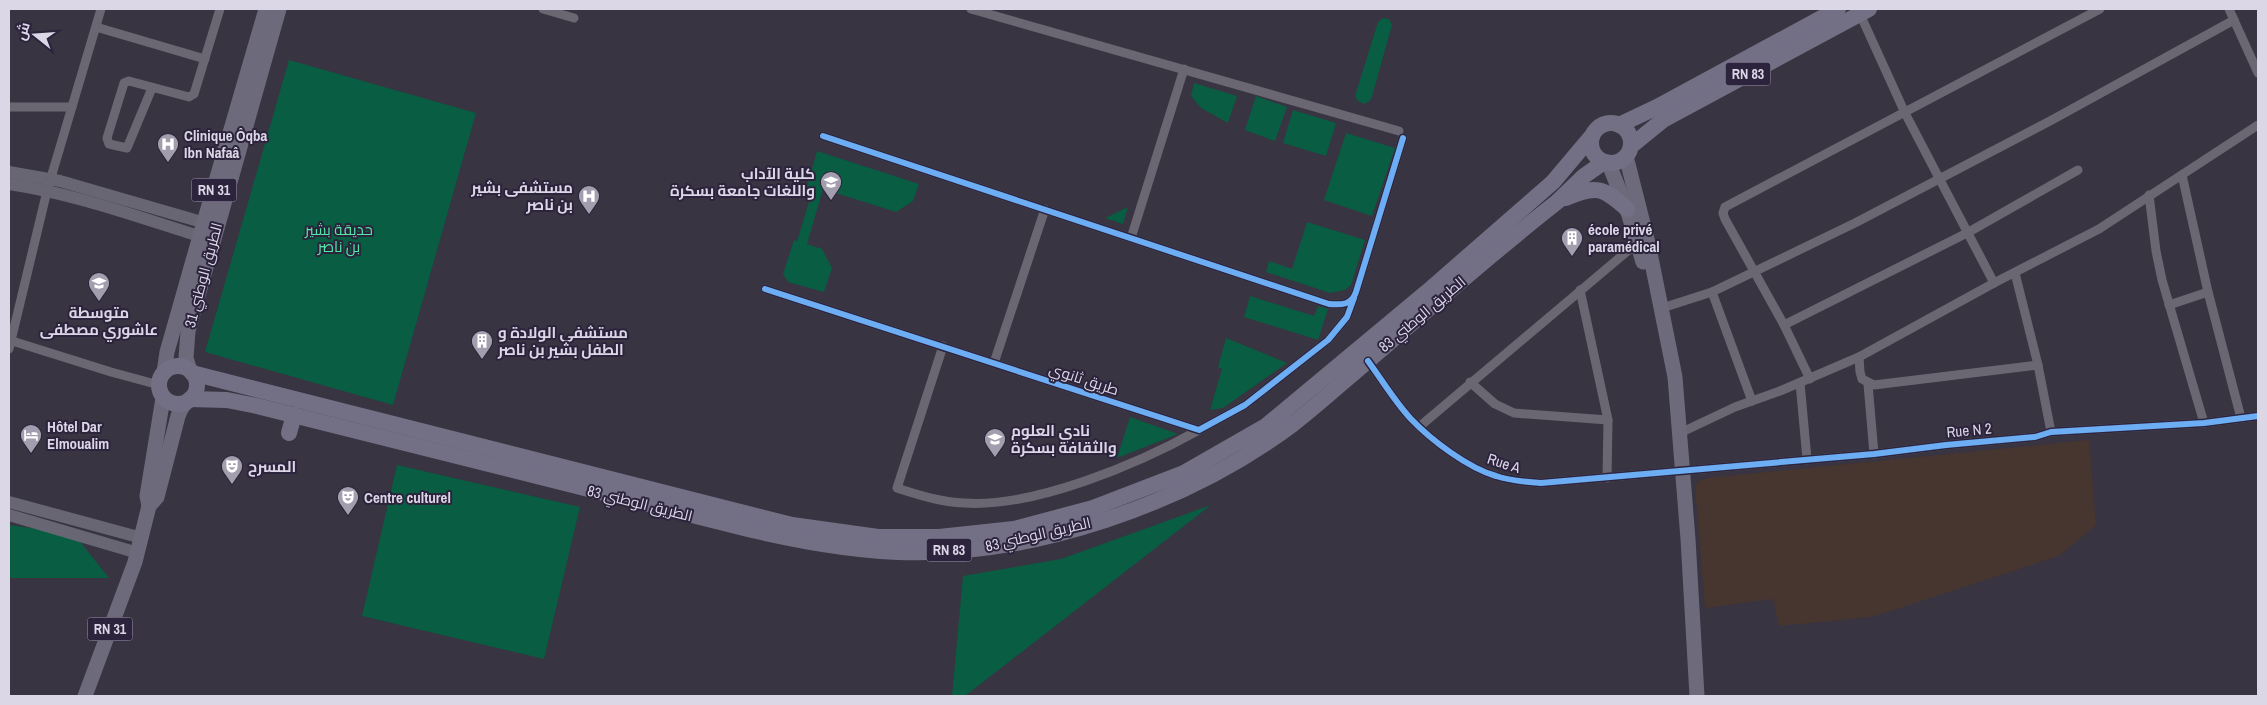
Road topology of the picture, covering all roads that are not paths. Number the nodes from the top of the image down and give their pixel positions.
1 (101, 9) edge
2 (220, 9) edge
3 (266, 9) edge
4 (279, 9) edge
5 (543, 9) edge
6 (971, 9) edge
7 (1838, 9) edge
8 (2100, 9) edge
9 (2228, 9) edge
10 (1865, 11) edge
11 (574, 18) dead end
12 (2234, 20) junction
13 (96, 27) junction
14 (205, 59) junction
15 (1184, 69) junction
16 (2258, 73) edge
17 (152, 88) junction
18 (72, 106) junction
19 (9, 107) edge
20 (1905, 113) junction
21 (1619, 125) junction
22 (2258, 126) edge
23 (823, 136) dead end
24 (1591, 137) junction
25 (1628, 151) junction
26 (1606, 162) junction
27 (2078, 170) dead end
28 (9, 172) edge
29 (2182, 175) junction
30 (1940, 180) junction
31 (9, 184) edge
32 (49, 185) junction
33 (2149, 195) junction
34 (1557, 202) junction
35 (1044, 209) junction
36 (1627, 209) junction
37 (208, 231) junction
38 (1967, 233) junction
39 (1131, 238) junction
40 (1638, 243) junction
41 (1754, 272) junction
42 (2015, 273) junction
43 (1994, 283) junction
44 (765, 289) dead end
45 (1580, 290) junction
46 (1712, 292) junction
47 (2208, 292) junction
48 (1354, 298) junction
49 (2169, 305) junction
50 (1662, 308) junction
51 (1784, 325) junction
52 (9, 343) edge
53 (943, 346) junction
54 (1859, 357) junction
55 (1368, 361) junction
56 (994, 363) junction
57 (2038, 365) junction
58 (191, 372) junction
59 (1810, 379) junction
60 (1470, 382) junction
61 (1800, 383) junction
62 (1868, 384) junction
63 (162, 385) junction
64 (189, 400) junction
65 (1752, 401) junction
66 (294, 416) junction
67 (2258, 416) edge
68 (2241, 418) junction
69 (1608, 420) junction
70 (2204, 423) junction
71 (1419, 427) junction
72 (1199, 430) junction
73 (1680, 432) junction
74 (2051, 432) junction
75 (289, 434) dead end
76 (1874, 454) junction
77 (1807, 459) junction
78 (1680, 471) junction
79 (1607, 478) junction
80 (9, 502) edge
81 (149, 506) junction
82 (9, 514) edge
83 (138, 551) junction
84 (85, 696) edge
85 (1691, 696) edge
86 (1697, 696) edge

1 - 13 street
2 - 14 street
3 - 37 main road, RN 31
4 - 37 main road, الطريق الوطني 31
5 - 11 street
6 - 15 street
7 - 21 highway, RN 83
8 - 20 street
9 - 12 street
10 - 20 street
10 - 25 highway, RN 83
12 - 16 street
12 - 30 street
13 - 14 street
13 - 18 street
14 - 17 street
15 - 39 street
15 - 48 street
17 - 17 street
18 - 19 street
18 - 32 street
20 - 30 street
20 - 41 street
21 - 24 highway
21 - 25 highway
22 - 29 street
23 - 35 street
24 - 26 highway
24 - 58 highway, الطريق الوطني 83 / RN 83
25 - 26 highway
25 - 50 main road
26 - 34 highway, الطريق الوطني 83 / RN 83
26 - 36 main road
27 - 38 street
28 - 32 main road
29 - 33 street
29 - 47 street
30 - 38 street
30 - 41 street
31 - 32 main road
32 - 37 main road
32 - 52 street
33 - 42 street
33 - 49 street
34 - 36 highway
34 - 55 highway, الطريق الوطني 83 / RN 83
35 - 39 street
35 - 56 street
36 - 40 main road
37 - 58 main road, الطريق الوطني 31
37 - 63 main road, RN 31
38 - 43 street
38 - 51 street
39 - 48 street
40 - 45 street
40 - 78 main road
41 - 46 street
41 - 51 street
42 - 43 street
42 - 57 street
43 - 54 street
44 - 53 street, طريق ثانوي
45 - 60 street
45 - 69 street
46 - 50 street
46 - 65 street
47 - 49 street
47 - 68 street
48 - 72 street
49 - 70 street
50 - 73 main road
51 - 59 street
52 - 63 street
53 - 56 street, طريق ثانوي
53 - 72 street
54 - 59 street
54 - 62 street
55 - 66 highway, الطريق الوطني 83 / RN 83
55 - 71 street, Rue A
56 - 72 street, طريق ثانوي
57 - 62 street
57 - 74 street
58 - 63 highway
58 - 64 highway
59 - 61 street
60 - 69 street
60 - 71 street
61 - 65 street
61 - 77 street
62 - 76 street
63 - 64 highway
63 - 81 main road, RN 31
64 - 66 highway, الطريق الوطني 83 / RN 83
64 - 81 main road, RN 31
65 - 73 street
66 - 75 highway
67 - 68 street, Rue N 2
68 - 70 street, Rue N 2
69 - 79 street
70 - 74 street, Rue N 2
71 - 79 street, Rue A
73 - 78 main road
74 - 76 street, Rue N 2
76 - 77 street, Rue N 2
77 - 78 street, Rue N 2
78 - 79 street, Rue A
78 - 85 main road
78 - 86 main road
80 - 83 main road
81 - 83 main road, RN 31
82 - 83 main road
83 - 84 main road, RN 31

